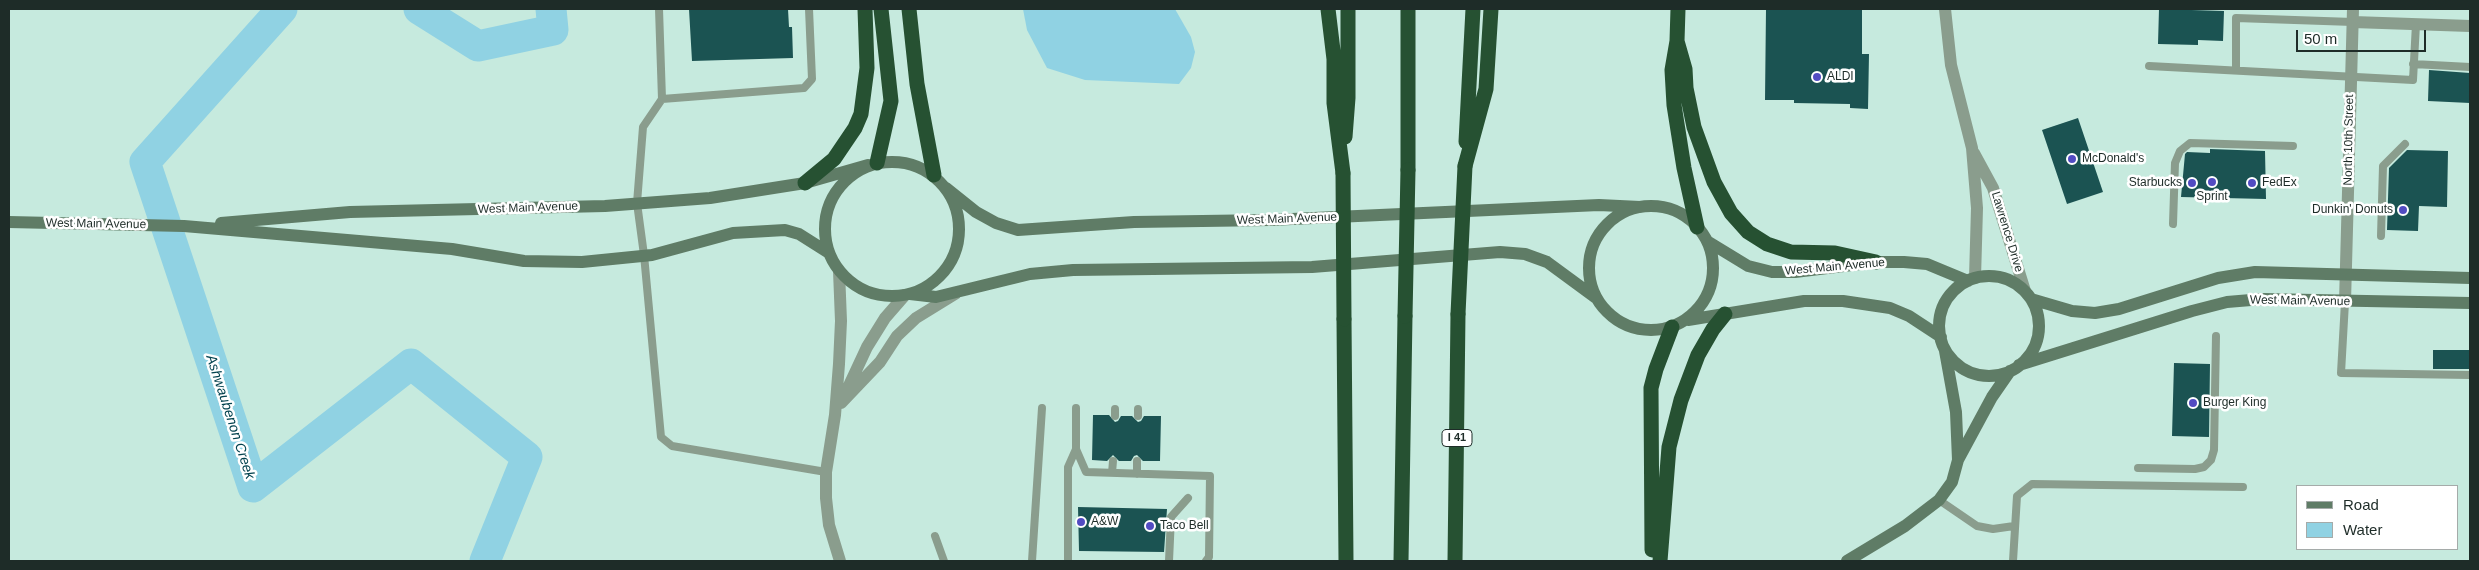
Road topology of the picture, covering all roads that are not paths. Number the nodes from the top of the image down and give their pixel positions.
1 (659, 9) edge
2 (809, 9) edge
3 (865, 9) edge
4 (881, 9) edge
5 (909, 9) edge
6 (1328, 9) edge
7 (1348, 9) edge
8 (1408, 9) edge
9 (1473, 9) edge
10 (1490, 9) edge
11 (1678, 9) edge
12 (1945, 9) edge
13 (2353, 9) edge
14 (2353, 22) junction
15 (2416, 24) junction
16 (2470, 26) edge
17 (1677, 41) junction
18 (2413, 64) junction
19 (2149, 66) dead end
20 (2470, 67) edge
21 (2236, 69) junction
22 (2350, 78) junction
23 (662, 99) junction
24 (2405, 144) dead end
25 (2293, 146) dead end
26 (1972, 148) junction
27 (872, 164) junction
28 (1465, 166) junction
29 (1343, 173) junction
30 (934, 175) junction
31 (805, 183) junction
32 (946, 188) junction
33 (637, 203) junction
34 (1640, 207) junction
35 (9, 222) edge
36 (2173, 224) dead end
37 (184, 226) junction
38 (1698, 227) junction
39 (2381, 236) dead end
40 (1707, 241) junction
41 (828, 253) junction
42 (644, 256) junction
43 (1876, 262) junction
44 (839, 271) junction
45 (2346, 274) junction
46 (2470, 278) edge
47 (1971, 280) junction
48 (960, 291) junction
49 (907, 294) junction
50 (2028, 295) junction
51 (1596, 298) junction
52 (2345, 302) junction
53 (2470, 303) edge
54 (1725, 314) junction
55 (1679, 323) junction
56 (2216, 336) dead end
57 (1943, 342) junction
58 (2015, 368) junction
59 (2470, 375) edge
60 (1042, 408) dead end
61 (1076, 408) dead end
62 (838, 409) junction
63 (1076, 449) junction
64 (1958, 460) junction
65 (1113, 461) dead end
66 (1137, 461) dead end
67 (2138, 468) dead end
68 (826, 472) junction
69 (1112, 473) junction
70 (1136, 474) junction
71 (2243, 487) dead end
72 (1188, 498) dead end
73 (1939, 500) junction
74 (2014, 526) junction
75 (935, 536) dead end
76 (1209, 560) edge
77 (840, 561) edge
78 (944, 561) edge
79 (1032, 561) edge
80 (1068, 561) edge
81 (1169, 561) edge
82 (1346, 561) edge
83 (1401, 561) edge
84 (1455, 561) edge
85 (1651, 561) edge
86 (1660, 561) edge
87 (1846, 561) edge
88 (2013, 561) edge

1 - 23 lane
2 - 23 lane
3 - 31 highway
4 - 27 highway
5 - 30 highway
6 - 29 highway
7 - 29 highway
8 - 83 highway, bridge
9 - 28 highway, I 41
10 - 28 highway
11 - 17 highway
12 - 26 street, Lawrence Drive
13 - 14 street, North 10th Street
14 - 15 street
14 - 21 lane
14 - 22 street, North 10th Street
15 - 16 street
15 - 18 lane
17 - 38 highway
17 - 43 highway
18 - 20 lane
18 - 22 lane
19 - 21 lane
21 - 22 lane
22 - 45 street, North 10th Street
23 - 33 lane
24 - 39 lane
25 - 36 lane
26 - 47 street, Lawrence Drive
26 - 50 street, Lawrence Drive
27 - 30 main road
27 - 31 main road, West Main Avenue
27 - 41 main road
28 - 84 highway, I 41, bridge
29 - 82 highway, bridge
30 - 32 main road
31 - 33 main road, West Main Avenue
32 - 34 main road, West Main Avenue
32 - 49 main road
33 - 37 main road, West Main Avenue
33 - 42 lane
34 - 38 main road
34 - 51 main road
35 - 37 main road, West Main Avenue
37 - 42 main road, West Main Avenue
38 - 40 main road
40 - 43 main road, West Main Avenue
40 - 55 main road
41 - 42 main road, West Main Avenue
41 - 44 main road
42 - 68 lane
43 - 47 main road, West Main Avenue
44 - 49 main road
44 - 62 street
45 - 46 main road
45 - 50 main road
45 - 52 street, North 10th Street
47 - 50 main road
47 - 57 main road
48 - 49 main road
48 - 51 main road
48 - 62 street
49 - 62 street
50 - 58 main road
51 - 55 main road
52 - 53 main road, West Main Avenue
52 - 58 main road, West Main Avenue
52 - 59 lane
54 - 55 main road
54 - 57 main road
54 - 86 highway
55 - 85 highway
56 - 67 lane
57 - 58 main road
57 - 64 main road
58 - 64 main road
60 - 79 lane
61 - 63 lane
62 - 68 street
63 - 69 lane
63 - 80 lane
64 - 73 main road
65 - 69 lane
66 - 70 lane
68 - 77 street
69 - 70 lane
70 - 76 lane
71 - 74 lane
72 - 81 lane
73 - 74 lane
73 - 87 main road
74 - 88 lane
75 - 78 lane

